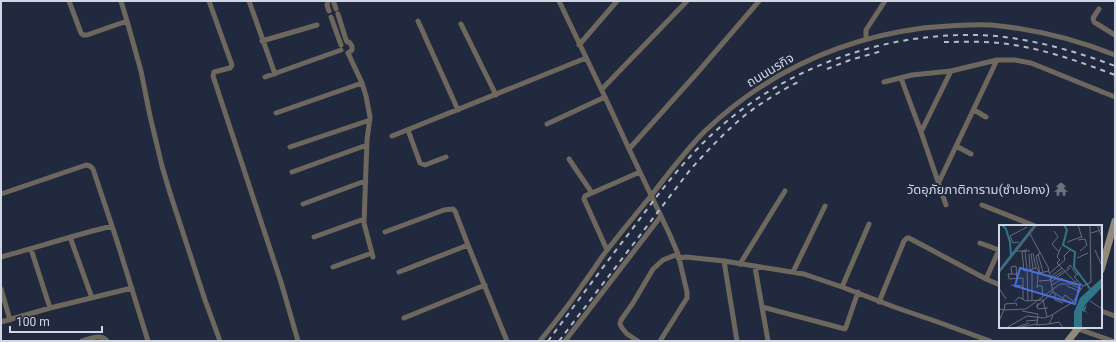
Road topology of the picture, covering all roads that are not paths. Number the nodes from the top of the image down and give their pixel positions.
1 (68, 1) edge
2 (121, 1) edge
3 (209, 1) edge
4 (249, 1) edge
5 (328, 1) edge
6 (333, 1) edge
7 (559, 1) edge
8 (617, 1) edge
9 (687, 1) edge
10 (759, 1) edge
11 (885, 1) edge
12 (1100, 8) dead end
13 (127, 20) junction
14 (418, 21) dead end
15 (461, 24) dead end
16 (317, 25) dead end
17 (1115, 35) edge
18 (866, 39) junction
19 (262, 41) junction
20 (347, 42) junction
21 (579, 45) junction
22 (341, 48) junction
23 (348, 53) junction
24 (1115, 55) edge
25 (586, 58) junction
26 (997, 60) junction
27 (951, 71) junction
28 (275, 74) junction
29 (265, 78) dead end
30 (901, 78) junction
31 (884, 82) dead end
32 (362, 83) junction
33 (602, 89) junction
34 (496, 95) junction
35 (606, 97) junction
36 (1115, 97) edge
37 (458, 110) junction
38 (974, 110) junction
39 (276, 113) dead end
40 (986, 117) dead end
41 (370, 120) junction
42 (547, 124) dead end
43 (408, 130) junction
44 (921, 132) junction
45 (392, 136) dead end
46 (367, 145) junction
47 (956, 146) junction
48 (290, 148) dead end
49 (629, 149) junction
50 (971, 154) dead end
51 (446, 157) dead end
52 (569, 159) dead end
53 (292, 172) dead end
54 (640, 172) junction
55 (365, 180) junction
56 (938, 184) junction
57 (785, 191) dead end
58 (592, 193) junction
59 (1, 194) edge
60 (651, 196) junction
61 (303, 204) dead end
62 (982, 205) dead end
63 (825, 206) dead end
64 (946, 206) dead end
65 (661, 216) junction
66 (364, 219) junction
67 (1115, 221) edge
68 (869, 224) dead end
69 (1032, 225) edge
70 (112, 226) junction
71 (385, 232) dead end
72 (70, 237) junction
73 (314, 237) dead end
74 (1113, 238) edge
75 (980, 243) dead end
76 (468, 244) junction
77 (31, 249) junction
78 (607, 250) junction
79 (999, 251) edge
80 (999, 253) edge
81 (1103, 253) edge
82 (1, 256) edge
83 (678, 256) junction
84 (724, 261) junction
85 (740, 264) junction
86 (333, 267) dead end
87 (755, 267) junction
88 (398, 272) dead end
89 (793, 272) junction
90 (986, 279) junction
91 (485, 285) junction
92 (999, 285) edge
93 (842, 286) junction
94 (132, 288) junction
95 (1, 289) edge
96 (858, 292) junction
97 (92, 298) junction
98 (879, 302) junction
99 (762, 307) junction
100 (50, 308) junction
101 (1102, 311) edge
102 (1115, 316) edge
103 (404, 318) dead end
104 (10, 320) junction
105 (1, 322) edge
106 (1078, 328) edge
107 (82, 341) edge
108 (107, 341) edge
109 (148, 341) edge
110 (220, 341) edge
111 (298, 341) edge
112 (507, 341) edge
113 (540, 341) edge
114 (565, 341) edge
115 (638, 341) edge
116 (660, 341) edge
117 (737, 341) edge
118 (768, 341) edge
119 (990, 341) edge
120 (1068, 341) edge
121 (1113, 341) edge

1 - 13 street
2 - 13 street
3 - 111 street
4 - 19 street
5 - 22 street
6 - 20 street
7 - 21 street
8 - 21 street
9 - 33 street
10 - 49 street
11 - 18 street
12 - 17 street
13 - 110 street
14 - 37 street
15 - 34 street
16 - 19 street
18 - 24 street, ถนนนรกิจ
18 - 60 street, ถนนนรกิจ
19 - 28 street
20 - 22 street
20 - 23 street
21 - 25 street
22 - 23 street
22 - 28 street
23 - 32 street
25 - 33 street
25 - 34 street
26 - 27 street
26 - 36 street
26 - 38 street
27 - 30 street
27 - 44 street
28 - 29 street
30 - 31 street
30 - 44 street
32 - 39 street
32 - 41 street
33 - 35 street
34 - 37 street
35 - 42 street
35 - 49 street
37 - 43 street
38 - 40 street
38 - 47 street
41 - 46 street
41 - 48 street
43 - 45 street
43 - 51 street
44 - 56 street
46 - 53 street
46 - 55 street
47 - 50 street
47 - 56 street
49 - 54 street
52 - 58 street
54 - 58 street
54 - 60 street
55 - 61 street
55 - 66 street
56 - 64 street
57 - 85 street
58 - 78 street
59 - 70 street
60 - 65 street
60 - 78 street, ถนนนรกิจ
62 - 69 street
63 - 89 street
65 - 83 street
65 - 114 street
66 - 73 street
66 - 86 street
67 - 74 main road
68 - 93 street
70 - 72 street
70 - 94 street
71 - 76 street
72 - 77 street
72 - 97 street
74 - 81 main road
75 - 79 street
76 - 88 street
76 - 91 street
77 - 82 street
77 - 100 street
78 - 113 street, ถนนนรกิจ
80 - 90 street
83 - 84 street
83 - 115 street
83 - 116 street
84 - 85 street
84 - 117 street
85 - 87 street
87 - 89 street
87 - 99 street
89 - 93 street
90 - 92 street
90 - 98 street
91 - 103 street
91 - 112 street
93 - 96 street
94 - 97 street
94 - 109 street
95 - 104 street
96 - 98 street
96 - 99 street
97 - 100 street
98 - 119 street
99 - 118 street
100 - 104 street
101 - 102 street
104 - 105 street
106 - 120 main road
106 - 121 street
107 - 108 street

